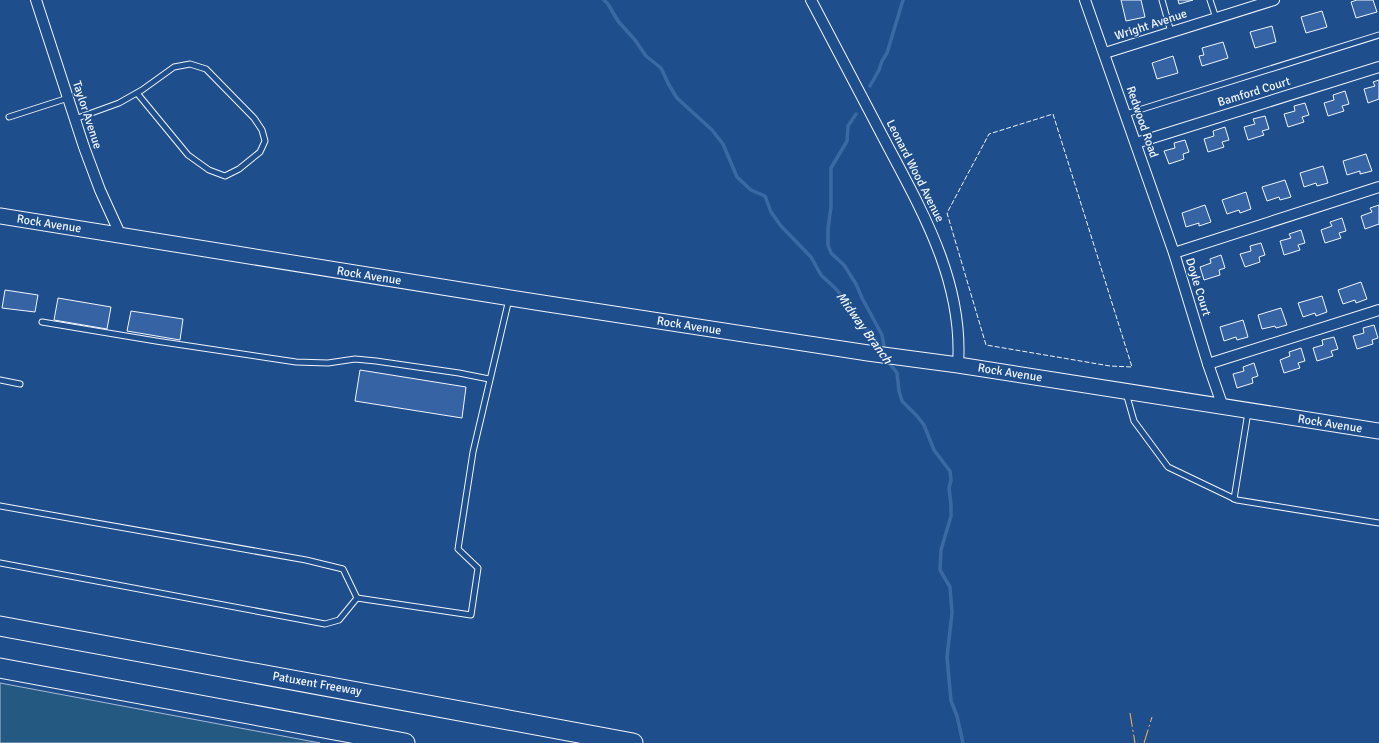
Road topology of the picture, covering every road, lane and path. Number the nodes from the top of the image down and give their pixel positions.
1 (36, 0) edge
2 (811, 0) edge
3 (1085, 0) edge
4 (1162, 0) edge
5 (1210, 0) edge
6 (1274, 0) edge
7 (1216, 18) junction
8 (1171, 32) junction
9 (1379, 35) edge
10 (1104, 54) junction
11 (1379, 67) edge
12 (137, 93) junction
13 (68, 98) junction
14 (1126, 114) junction
15 (9, 116) dead end
16 (74, 119) junction
17 (1136, 143) junction
18 (1379, 188) edge
19 (0, 216) edge
20 (121, 236) junction
21 (1174, 253) junction
22 (509, 298) junction
23 (1379, 310) edge
24 (42, 322) dead end
25 (1208, 364) junction
26 (958, 365) junction
27 (489, 379) junction
28 (0, 380) edge
29 (20, 384) dead end
30 (1126, 392) junction
31 (1220, 401) junction
32 (1248, 411) junction
33 (1379, 431) edge
34 (1234, 499) junction
35 (0, 506) edge
36 (1379, 523) edge
37 (0, 563) edge
38 (357, 598) junction
39 (0, 626) edge
40 (0, 668) edge
41 (405, 743) edge
42 (633, 743) edge

1 - 13 street, Taylor Avenue
2 - 26 street, Leonard Wood Avenue
3 - 10 street, Redwood Road
4 - 8 lane
5 - 7 lane
6 - 7 street, Wright Avenue
7 - 8 street, Wright Avenue
8 - 10 street, Wright Avenue
9 - 14 lane
10 - 14 street, Redwood Road
11 - 17 street, Bamford Court
12 - 12 lane
12 - 16 lane
13 - 15 lane
13 - 16 street, Taylor Avenue
14 - 17 street, Redwood Road
16 - 20 street, Taylor Avenue
17 - 21 street, Redwood Road
18 - 21 street, Doyle Court
19 - 20 street, Rock Avenue
20 - 22 street, Rock Avenue
21 - 25 street, Doyle Court
22 - 26 street, Rock Avenue
22 - 27 lane
23 - 25 street
24 - 27 lane
25 - 31 street, Doyle Court
26 - 30 street, Rock Avenue
27 - 38 lane
28 - 29 lane
30 - 31 street, Rock Avenue
30 - 34 lane
31 - 32 street, Rock Avenue
32 - 33 street, Rock Avenue
32 - 34 lane
34 - 36 lane
35 - 38 lane
37 - 38 lane
39 - 42 highway, Patuxent Freeway
40 - 41 highway

